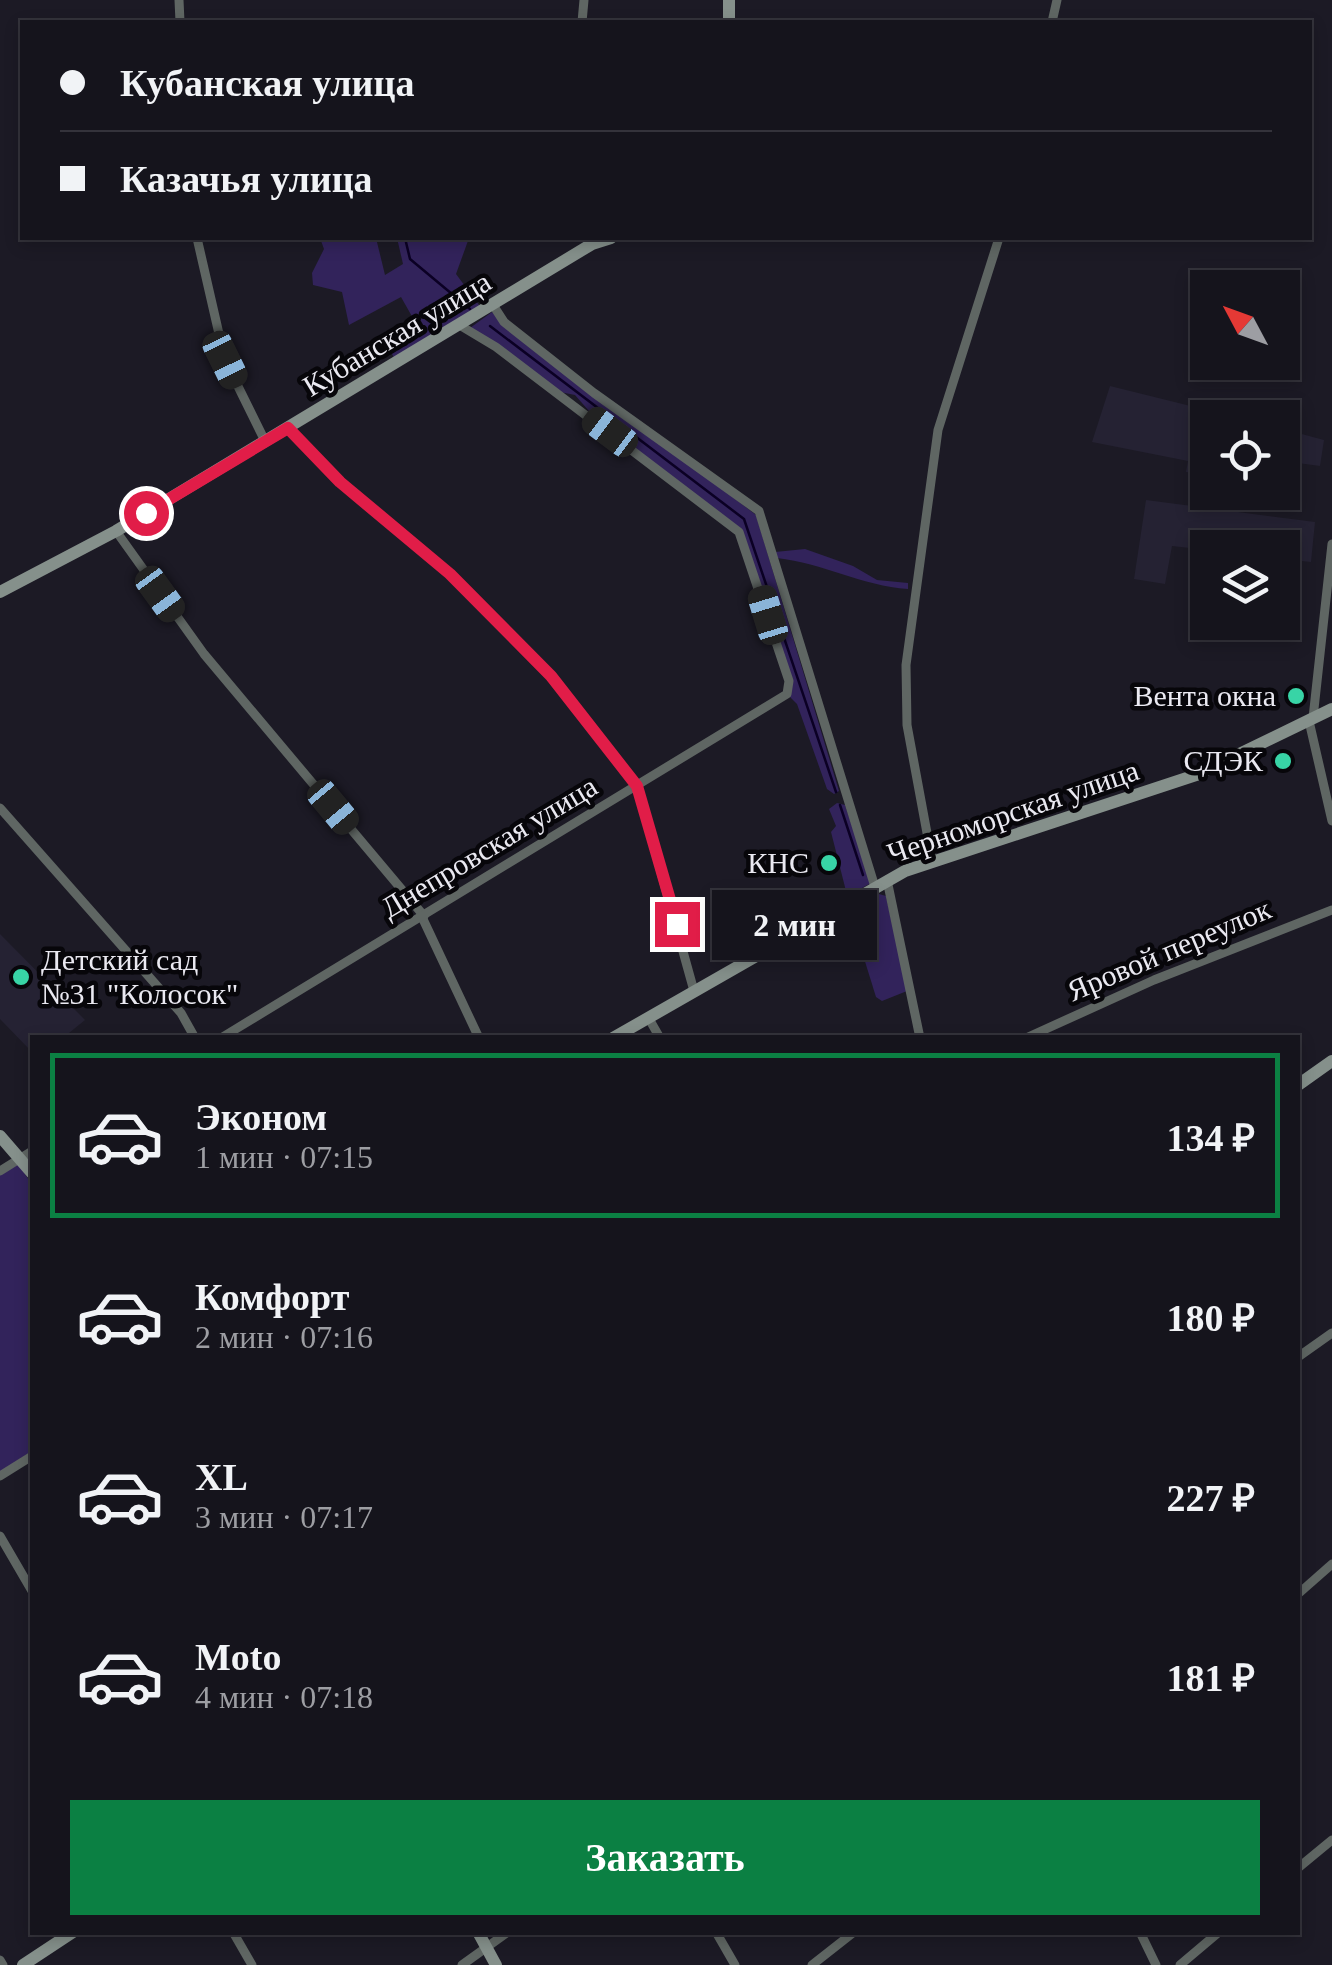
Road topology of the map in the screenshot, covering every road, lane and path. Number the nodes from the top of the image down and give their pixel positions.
1 (197, 240) edge
2 (603, 240) edge
3 (998, 240) edge
4 (493, 305) junction
5 (462, 326) junction
6 (288, 428) junction
7 (264, 442) junction
8 (116, 531) junction
9 (1332, 544) edge
10 (0, 592) edge
11 (1332, 708) edge
12 (1311, 720) junction
13 (637, 786) junction
14 (0, 808) edge
15 (1332, 821) edge
16 (932, 860) junction
17 (881, 884) junction
18 (1332, 910) edge
19 (423, 916) junction
20 (694, 990) junction
21 (648, 1017) junction
22 (192, 1035) edge
23 (226, 1035) edge
24 (478, 1035) edge
25 (618, 1035) edge
26 (658, 1035) edge
27 (919, 1035) edge
28 (1033, 1035) edge
29 (1332, 1061) edge
30 (1300, 1085) edge
31 (0, 1136) edge
32 (27, 1154) edge
33 (0, 1172) edge
34 (1332, 1333) edge
35 (1300, 1356) edge
36 (30, 1457) edge
37 (0, 1476) edge
38 (0, 1536) edge
39 (1332, 1564) edge
40 (30, 1588) edge
41 (1300, 1592) edge
42 (1332, 1840) edge
43 (1300, 1866) edge
44 (68, 1935) edge
45 (235, 1935) edge
46 (480, 1935) edge
47 (504, 1935) edge
48 (718, 1935) edge
49 (850, 1935) edge
50 (1141, 1935) edge
51 (1215, 1935) edge
52 (486, 1948) junction
53 (22, 1965) edge
54 (252, 1965) edge
55 (462, 1965) edge
56 (496, 1965) edge
57 (735, 1965) edge
58 (812, 1965) edge
59 (1156, 1965) edge
60 (1180, 1965) edge

1 - 7 street
2 - 4 street, Кубанская улица
3 - 16 street
4 - 5 street, Кубанская улица
4 - 17 street
5 - 6 street, Кубанская улица
5 - 13 street, Днепровская улица
6 - 7 street, Кубанская улица
6 - 13 street
7 - 8 street, Кубанская улица
8 - 10 street, Кубанская улица
8 - 19 street
9 - 12 street
11 - 12 street, Черноморская улица
12 - 15 street
12 - 16 street, Черноморская улица
13 - 19 street, Днепровская улица
13 - 20 street
14 - 22 street
16 - 17 street, Черноморская улица
17 - 20 street, Черноморская улица
17 - 27 street
18 - 28 street, Яровой переулок
19 - 23 street, Днепровская улица
19 - 24 street
20 - 21 street, Черноморская улица
21 - 25 street, Черноморская улица
21 - 26 street
29 - 30 street
31 - 32 street
32 - 33 street
34 - 35 street
36 - 37 street
38 - 40 street
39 - 41 street
42 - 43 street
44 - 53 street
45 - 54 street
46 - 52 street
47 - 52 street
48 - 57 street
49 - 58 street
50 - 59 street
51 - 60 street
52 - 55 street
52 - 56 street

